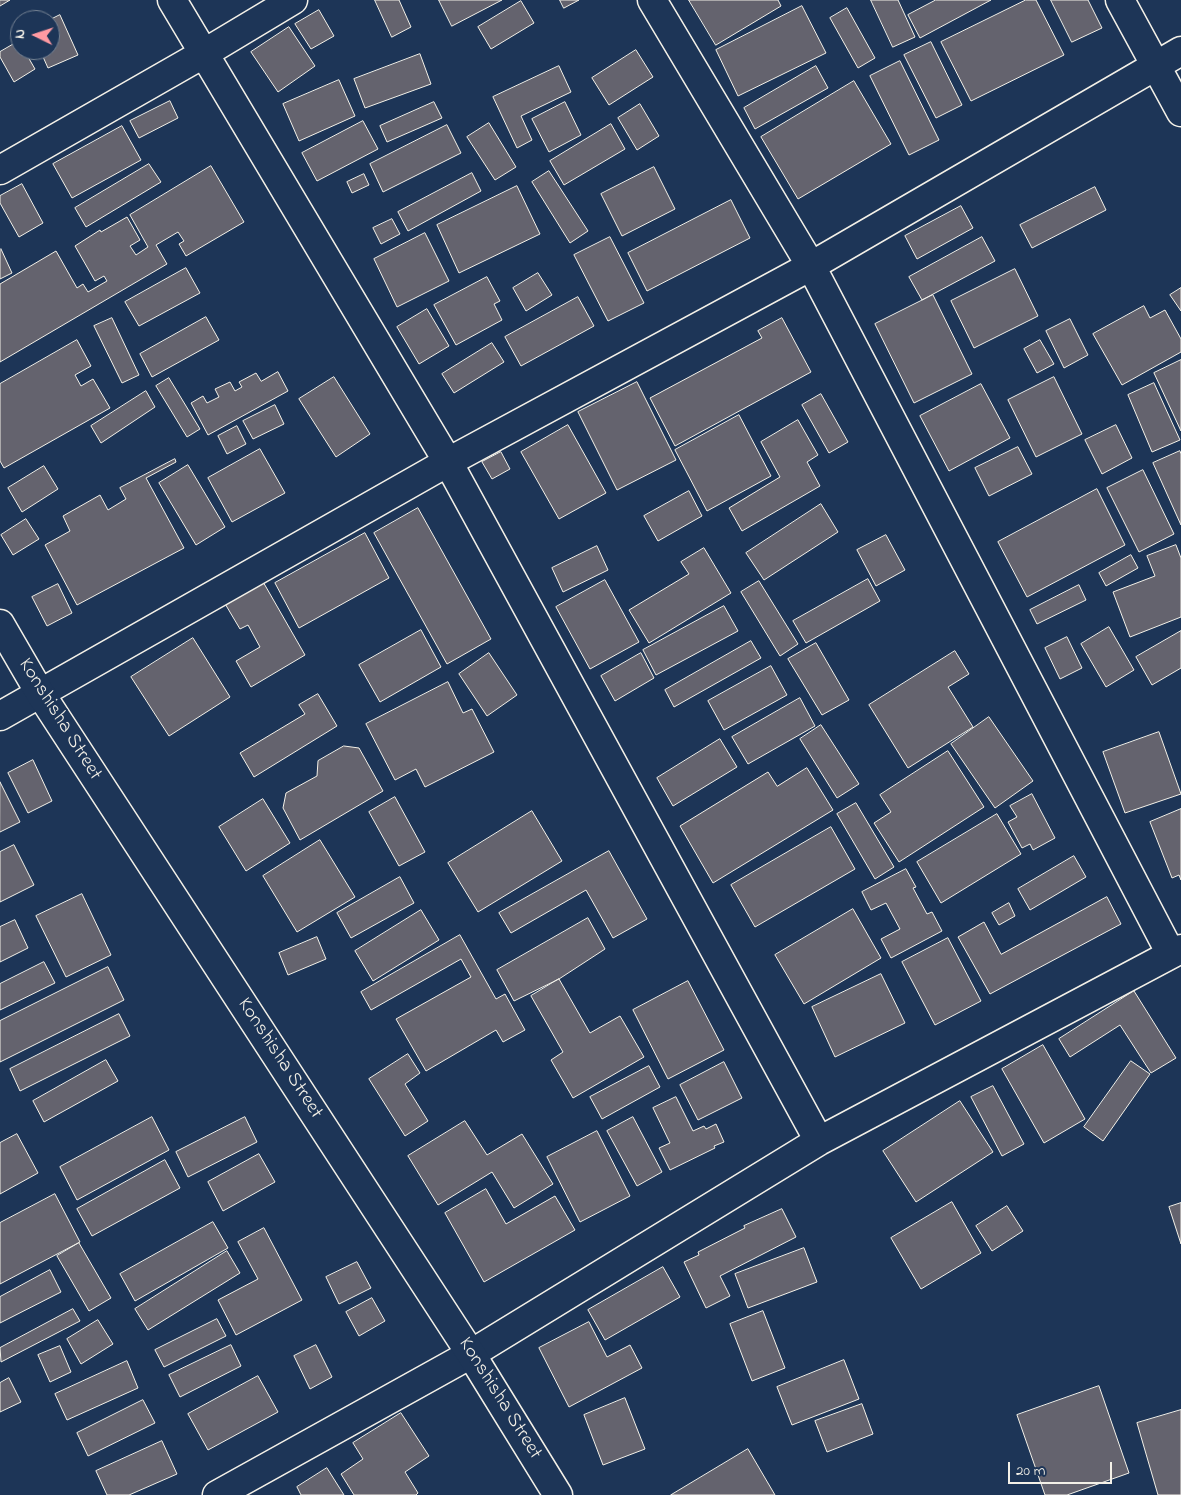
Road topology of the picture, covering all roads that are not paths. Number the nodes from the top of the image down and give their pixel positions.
1 (172, 0) edge
2 (293, 0) edge
3 (652, 0) edge
4 (1120, 0) edge
5 (1181, 51) edge
6 (203, 54) junction
7 (1156, 66) junction
8 (1181, 112) edge
9 (0, 170) edge
10 (811, 266) junction
11 (448, 462) junction
12 (0, 624) edge
13 (40, 694) junction
14 (0, 716) edge
15 (1176, 951) edge
16 (818, 1141) junction
17 (471, 1354) junction
18 (217, 1495) edge
19 (558, 1495) edge

1 - 6 street
2 - 6 street
3 - 10 street
4 - 7 street
5 - 7 street
6 - 9 street
6 - 11 street
7 - 8 street
7 - 10 street
10 - 11 street
10 - 15 street
11 - 13 street
11 - 16 street
12 - 13 street, Konshisha Street
13 - 14 street
13 - 17 street, Konshisha Street
15 - 16 street
16 - 17 street
17 - 18 street
17 - 19 street, Konshisha Street

